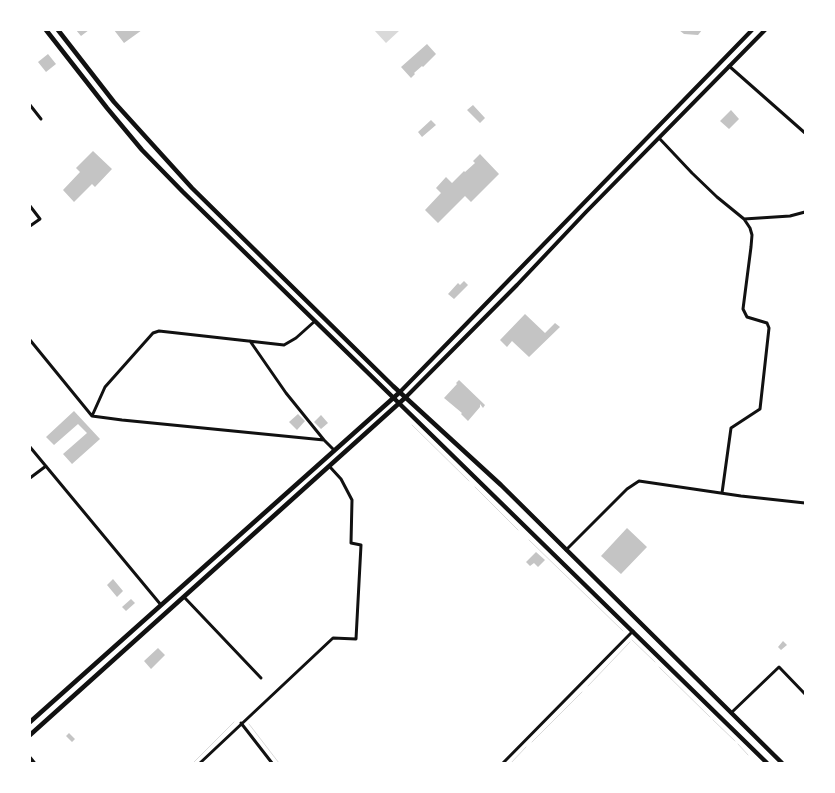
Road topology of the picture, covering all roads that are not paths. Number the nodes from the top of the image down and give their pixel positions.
1 (46, 30) edge
2 (58, 30) edge
3 (752, 30) edge
4 (764, 30) edge
5 (729, 66) junction
6 (30, 105) edge
7 (41, 120) dead end
8 (805, 133) edge
9 (659, 138) junction
10 (30, 206) edge
11 (580, 207) junction
12 (586, 212) junction
13 (805, 212) edge
14 (744, 219) junction
15 (30, 226) edge
16 (314, 320) junction
17 (30, 340) edge
18 (250, 341) junction
19 (411, 380) junction
20 (391, 384) junction
21 (417, 386) junction
22 (385, 390) junction
23 (400, 392) junction
24 (406, 397) junction
25 (393, 398) junction
26 (400, 403) junction
27 (384, 406) junction
28 (416, 407) junction
29 (391, 412) junction
30 (411, 414) junction
31 (92, 416) junction
32 (324, 440) junction
33 (30, 447) edge
34 (334, 450) junction
35 (46, 466) junction
36 (330, 467) junction
37 (30, 478) edge
38 (722, 494) junction
39 (805, 504) edge
40 (566, 550) junction
41 (204, 566) junction
42 (210, 573) junction
43 (184, 596) junction
44 (161, 605) junction
45 (633, 631) junction
46 (260, 678) dead end
47 (805, 694) edge
48 (731, 713) junction
49 (30, 722) edge
50 (241, 723) junction
51 (30, 735) edge
52 (30, 758) edge
53 (34, 763) edge
54 (200, 763) edge
55 (272, 763) edge
56 (503, 763) edge
57 (767, 763) edge
58 (782, 763) edge

1 - 16 main road
2 - 20 main road
3 - 11 street
4 - 5 street
5 - 8 street
5 - 9 street
6 - 7 street
9 - 12 street
9 - 14 street
10 - 15 street
11 - 12 street
11 - 19 street
12 - 21 street
13 - 14 street
14 - 38 street
16 - 18 street
16 - 22 main road
17 - 31 street
18 - 31 street
18 - 32 street
19 - 21 street
19 - 23 street
20 - 22 main road
20 - 23 main road
21 - 24 street
22 - 25 main road
23 - 24 main road
23 - 25 main road
24 - 26 main road
24 - 28 main road
25 - 26 main road
25 - 27 main road
26 - 29 main road
26 - 30 main road
27 - 29 main road
27 - 34 main road
28 - 30 main road
28 - 40 main road
29 - 36 main road
30 - 45 main road
31 - 32 street
32 - 34 street
33 - 35 street
34 - 41 main road
35 - 37 street
35 - 44 street
36 - 42 main road
36 - 50 street
38 - 39 street
38 - 40 street
40 - 48 main road
41 - 42 main road
41 - 44 main road
42 - 43 main road
43 - 46 street
43 - 51 main road
44 - 49 main road
45 - 56 street
45 - 57 main road
47 - 48 street
48 - 58 main road
50 - 54 street
50 - 55 street
52 - 53 street

